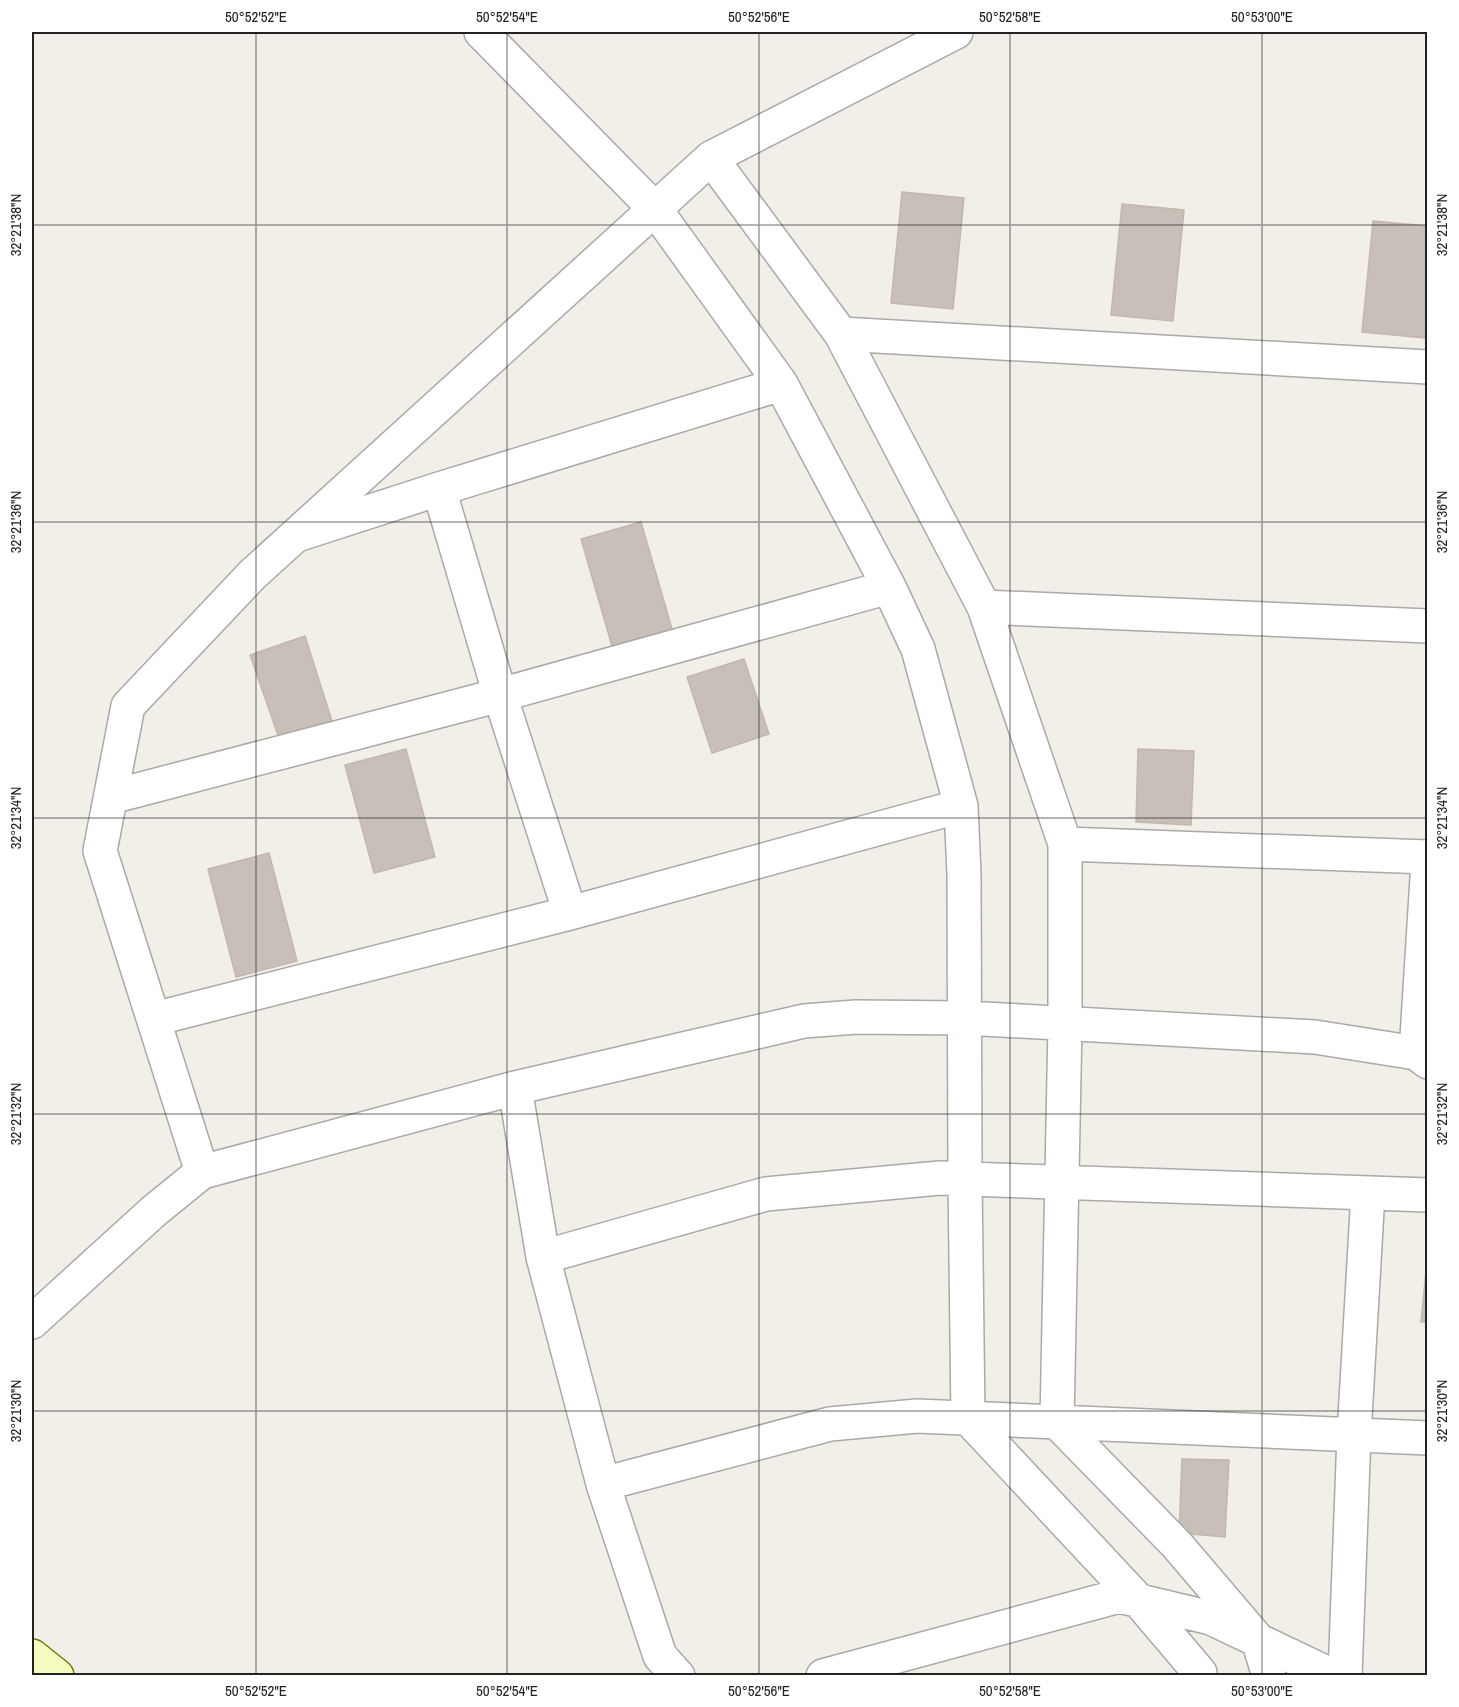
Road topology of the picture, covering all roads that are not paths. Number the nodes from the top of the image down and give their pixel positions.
1 (481, 32) edge
2 (956, 32) edge
3 (711, 158) junction
4 (655, 209) junction
5 (841, 334) junction
6 (1428, 367) edge
7 (781, 384) junction
8 (439, 489) junction
9 (297, 536) junction
10 (889, 587) junction
11 (984, 607) junction
12 (1428, 626) edge
13 (500, 695) junction
14 (111, 797) junction
15 (961, 806) junction
16 (1065, 844) junction
17 (1428, 857) edge
18 (1428, 862) edge
19 (570, 913) junction
20 (965, 1018) junction
21 (154, 1019) junction
22 (1065, 1024) junction
23 (1422, 1058) edge
24 (515, 1088) junction
25 (202, 1172) junction
26 (965, 1178) junction
27 (1061, 1182) junction
28 (1368, 1193) junction
29 (1428, 1195) edge
30 (543, 1257) junction
31 (32, 1322) edge
32 (968, 1418) junction
33 (1057, 1422) junction
34 (1354, 1435) junction
35 (1428, 1438) edge
36 (603, 1484) junction
37 (1139, 1601) junction
38 (1258, 1640) junction
39 (32, 1656) edge
40 (57, 1676) edge
41 (678, 1676) edge
42 (824, 1676) edge
43 (1200, 1676) edge
44 (1269, 1676) edge
45 (1333, 1676) edge
46 (1345, 1676) edge

1 - 4 street
2 - 3 street
3 - 4 street
3 - 5 street
4 - 7 street
4 - 9 street
5 - 6 street
5 - 11 street
7 - 8 street
7 - 10 street
8 - 9 street
8 - 13 street
9 - 14 street
10 - 13 street
10 - 15 street
11 - 12 street
11 - 16 street
13 - 14 street
13 - 19 street
14 - 21 street
15 - 19 street
15 - 20 street
16 - 17 street
16 - 22 street
18 - 23 street
19 - 21 street
20 - 22 street
20 - 24 street
20 - 26 street
21 - 25 street
22 - 23 street
22 - 27 street
24 - 25 street
24 - 30 street
25 - 31 street
26 - 27 street
26 - 30 street
26 - 32 street
27 - 28 street
27 - 33 street
28 - 29 street
28 - 34 street
30 - 36 street
32 - 33 street
32 - 36 street
32 - 37 street
33 - 34 street
33 - 38 street
34 - 35 street
34 - 46 street
36 - 41 street
37 - 38 street
37 - 42 street
37 - 43 street
38 - 44 street
38 - 45 street
39 - 40 main road

